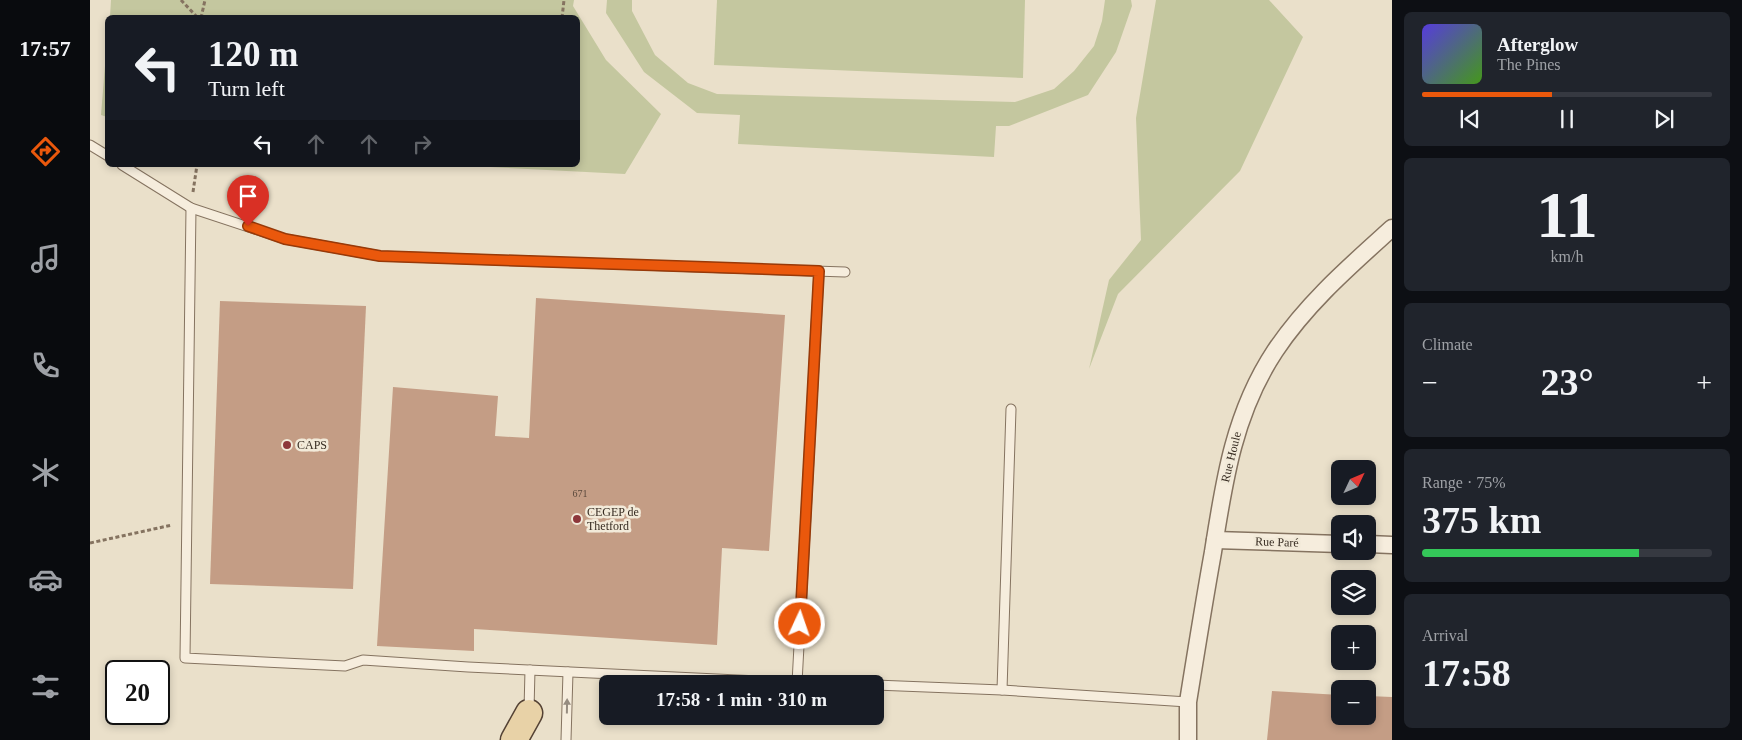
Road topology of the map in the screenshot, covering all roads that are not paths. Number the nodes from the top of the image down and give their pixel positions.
1 (90, 145) edge
2 (105, 154) edge
3 (125, 167) edge
4 (191, 208) junction
5 (1392, 228) edge
6 (819, 271) junction
7 (845, 272) dead end
8 (1011, 409) dead end
9 (1215, 540) junction
10 (1331, 544) edge
11 (1376, 544) edge
12 (1392, 545) edge
13 (530, 670) junction
14 (568, 672) junction
15 (630, 675) edge
16 (797, 675) edge
17 (884, 686) edge
18 (1002, 690) junction
19 (1188, 702) junction
20 (524, 728) edge
21 (566, 740) edge
22 (1188, 740) edge

1 - 2 lane
3 - 4 lane
4 - 6 lane
4 - 13 lane
5 - 9 street, Rue Houle
6 - 7 lane
6 - 16 lane
8 - 18 lane
9 - 10 street, Rue Paré
9 - 19 street, Rue Houle
11 - 12 street
13 - 14 lane
13 - 20 lane
14 - 15 lane
21 -> 14 lane
17 - 18 lane
18 - 19 lane
19 - 22 street, Rue Houle

